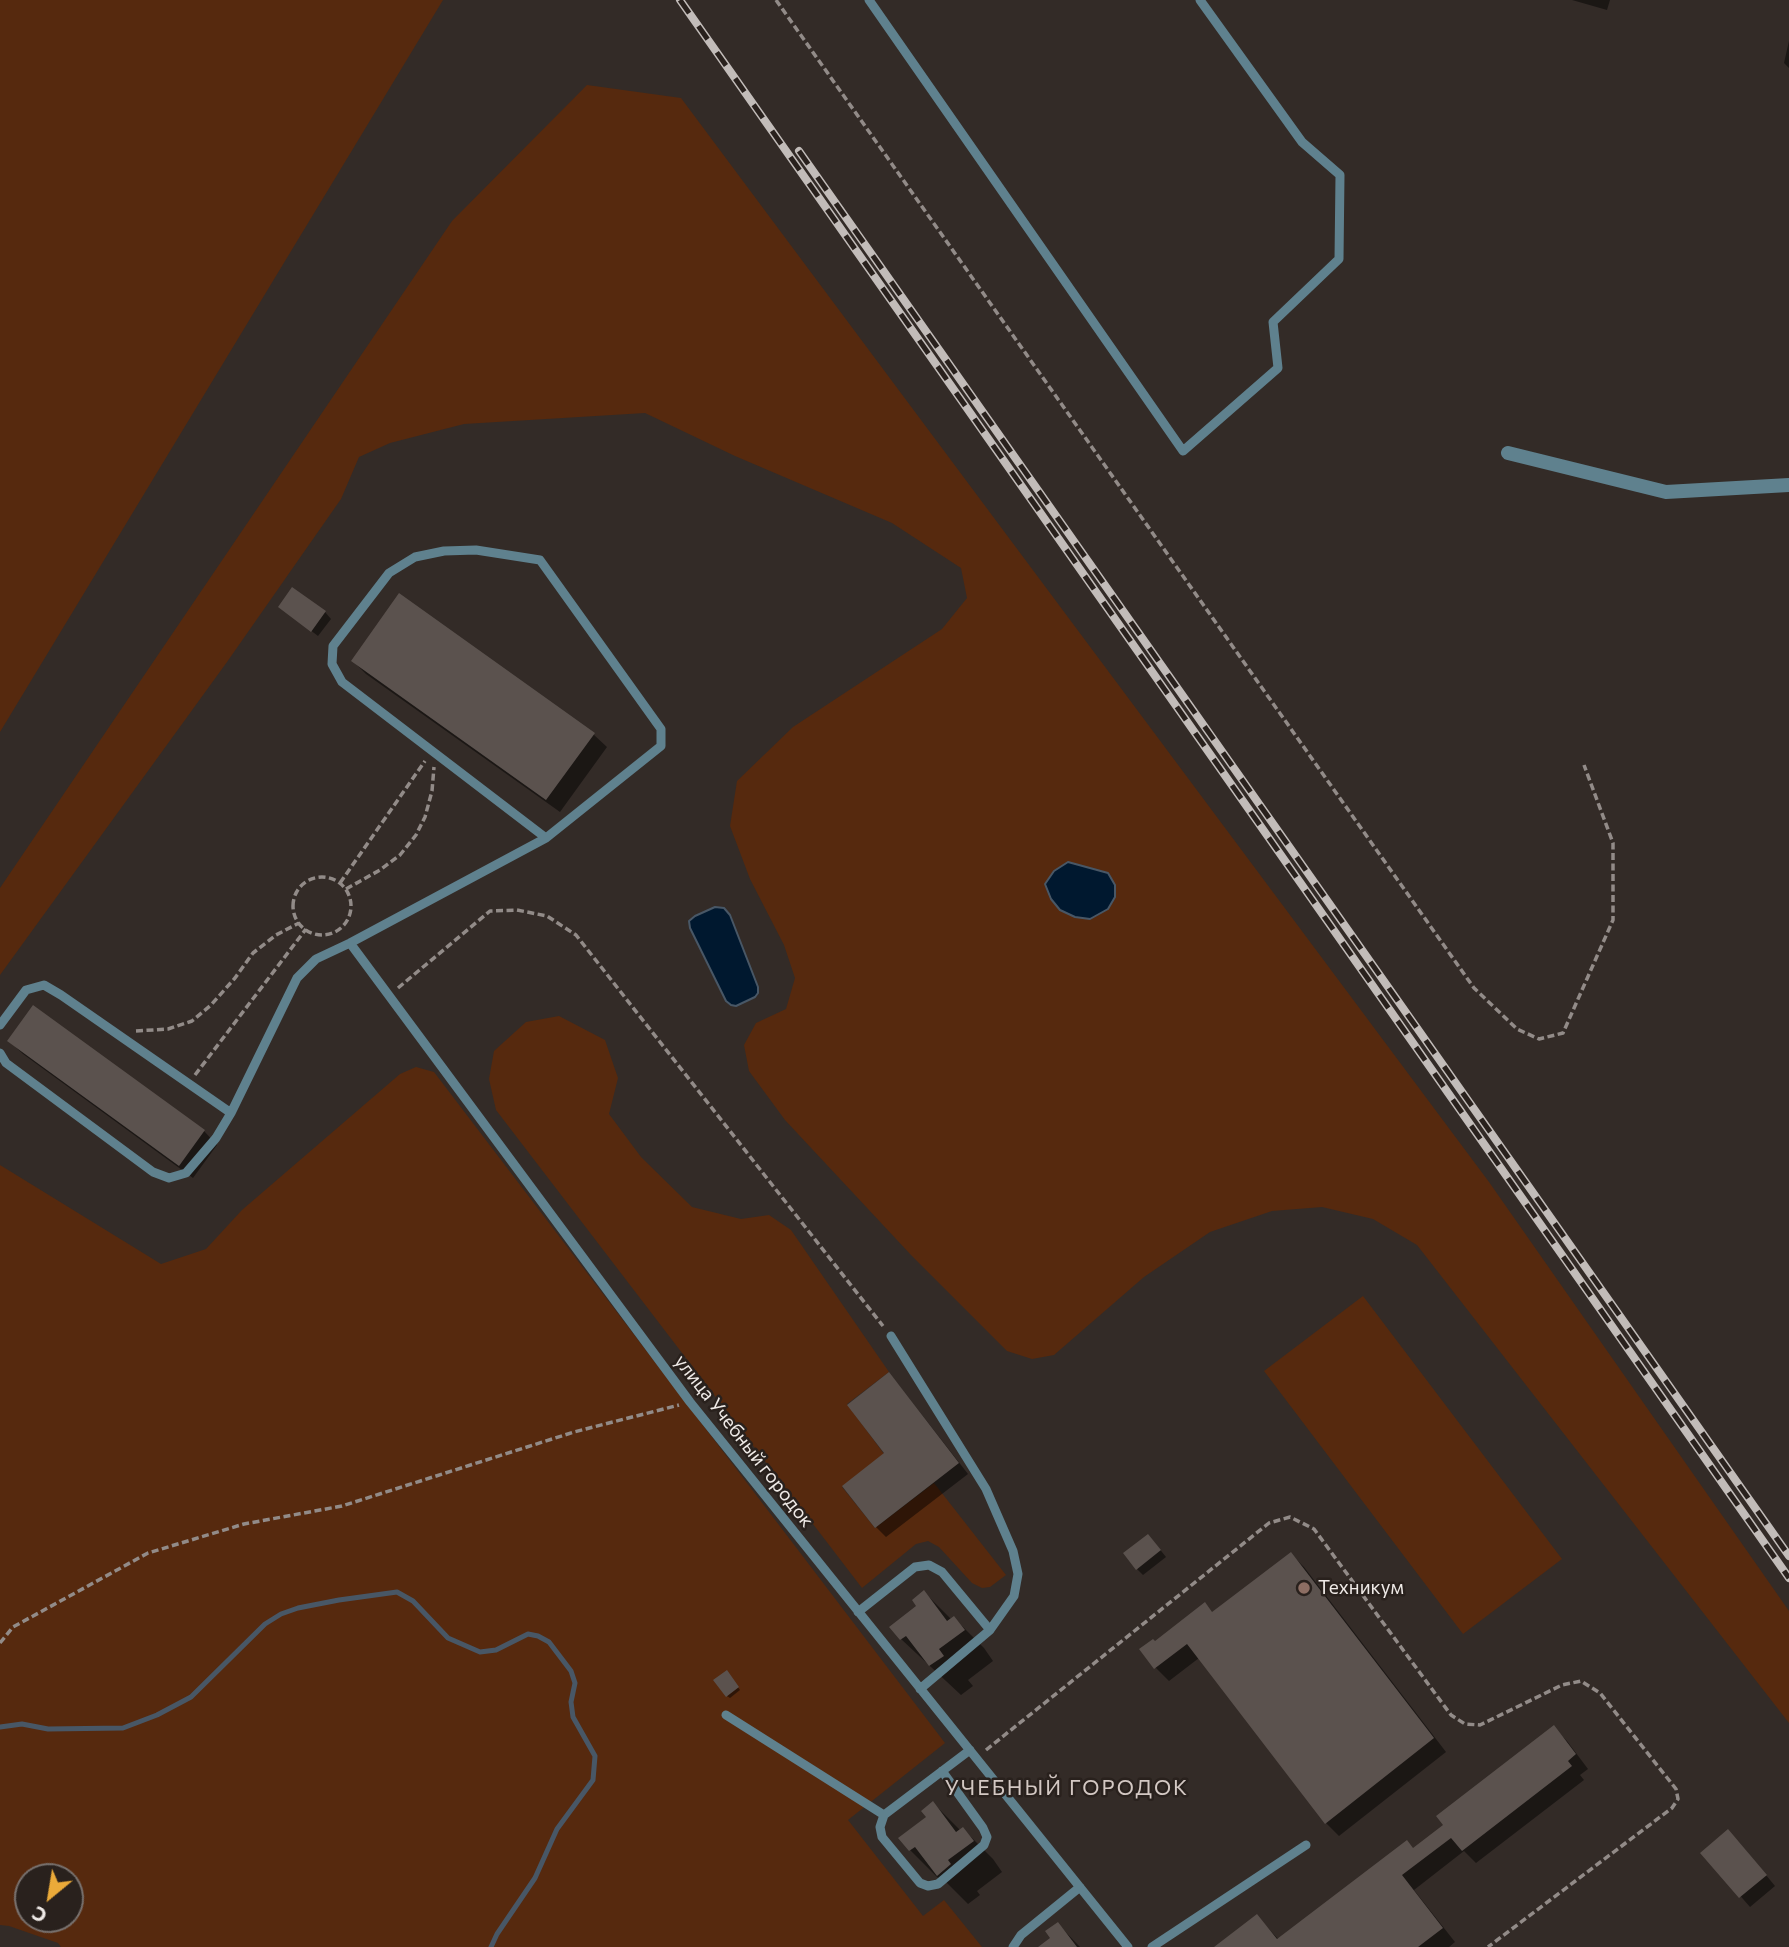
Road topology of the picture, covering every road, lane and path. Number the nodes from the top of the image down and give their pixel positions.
1 (776, 0) edge
2 (869, 0) edge
3 (1200, 0) edge
4 (1508, 453) dead end
5 (1789, 485) edge
6 (432, 751) junction
7 (1584, 765) dead end
8 (546, 838) junction
9 (340, 883) junction
10 (346, 889) junction
11 (299, 923) junction
12 (306, 929) junction
13 (350, 943) junction
14 (390, 995) junction
15 (0, 1025) edge
16 (116, 1032) junction
17 (0, 1053) edge
18 (189, 1083) junction
19 (231, 1112) junction
20 (891, 1336) joint
21 (690, 1402) junction
22 (858, 1612) junction
23 (990, 1630) junction
24 (0, 1643) edge
25 (920, 1689) junction
26 (726, 1715) dead end
27 (973, 1754) junction
28 (942, 1772) junction
29 (884, 1815) junction
30 (1307, 1845) dead end
31 (1080, 1887) junction
32 (1013, 1947) edge
33 (1128, 1947) edge
34 (1152, 1947) edge
35 (1488, 1947) edge

1 - 7 path
2 - 3 lane
4 - 5 street
6 - 8 lane
6 - 8 lane
6 - 9 path
6 - 10 path
8 - 13 lane
9 - 10 path
9 - 11 path
10 - 12 path
11 - 12 path
11 - 16 path
12 - 18 path
13 - 14 lane, улица Учебный городок
13 - 19 lane
14 - 20 path
14 - 21 lane, улица Учебный городок
15 - 16 lane
16 - 18 lane
17 - 19 lane
18 - 19 lane
20 - 23 lane
21 - 22 lane, улица Учебный городок
21 - 24 path
22 - 23 lane
22 - 25 lane, улица Учебный городок
23 - 25 lane
25 - 27 lane, улица Учебный городок
26 - 29 lane
27 - 28 lane
27 - 31 lane, улица Учебный городок
27 - 35 path
28 - 29 lane
28 - 29 lane
30 - 34 lane
31 - 32 lane
31 - 33 lane, улица Учебный городок

